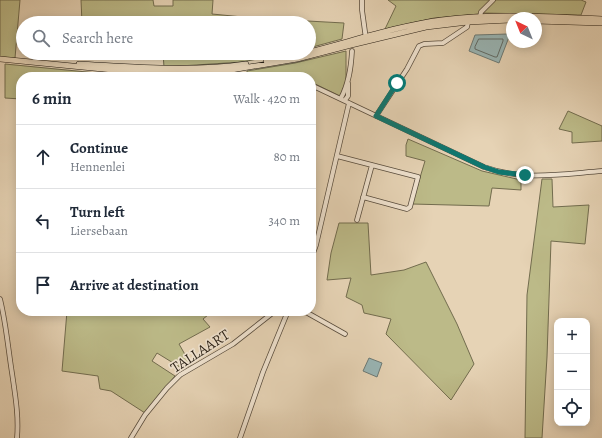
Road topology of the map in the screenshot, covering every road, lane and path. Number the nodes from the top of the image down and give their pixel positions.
1 (362, 0) edge
2 (493, 0) edge
3 (480, 17) junction
4 (602, 19) edge
5 (506, 20) edge
6 (542, 21) edge
7 (468, 22) junction
8 (602, 23) edge
9 (366, 39) junction
10 (316, 50) edge
11 (352, 51) dead end
12 (316, 54) edge
13 (0, 58) edge
14 (16, 59) edge
15 (28, 60) edge
16 (271, 60) edge
17 (291, 60) edge
18 (231, 68) junction
19 (232, 72) edge
20 (316, 87) edge
21 (345, 101) junction
22 (376, 116) junction
23 (336, 156) junction
24 (372, 165) junction
25 (602, 171) edge
26 (363, 198) junction
27 (357, 220) dead end
28 (316, 245) edge
29 (0, 299) edge
30 (269, 316) edge
31 (286, 316) edge
32 (313, 316) edge
33 (345, 334) dead end
34 (17, 438) edge
35 (131, 438) edge
36 (240, 438) edge

1 - 9 street
2 - 3 street
3 - 4 main road
3 - 9 main road
5 - 7 main road
6 - 8 main road
7 - 9 main road
7 - 22 street
9 - 10 main road
9 - 12 main road
11 - 21 street
13 - 14 main road
15 - 18 main road
16 - 18 main road
17 - 18 main road
18 - 19 street
20 - 21 street
21 - 22 street
21 - 23 street
22 - 25 street
23 - 24 street
23 - 28 street
24 - 26 street
24 - 26 street
26 - 27 street
29 - 34 street
30 - 35 street, TALLAART
31 - 36 street
32 - 33 street

